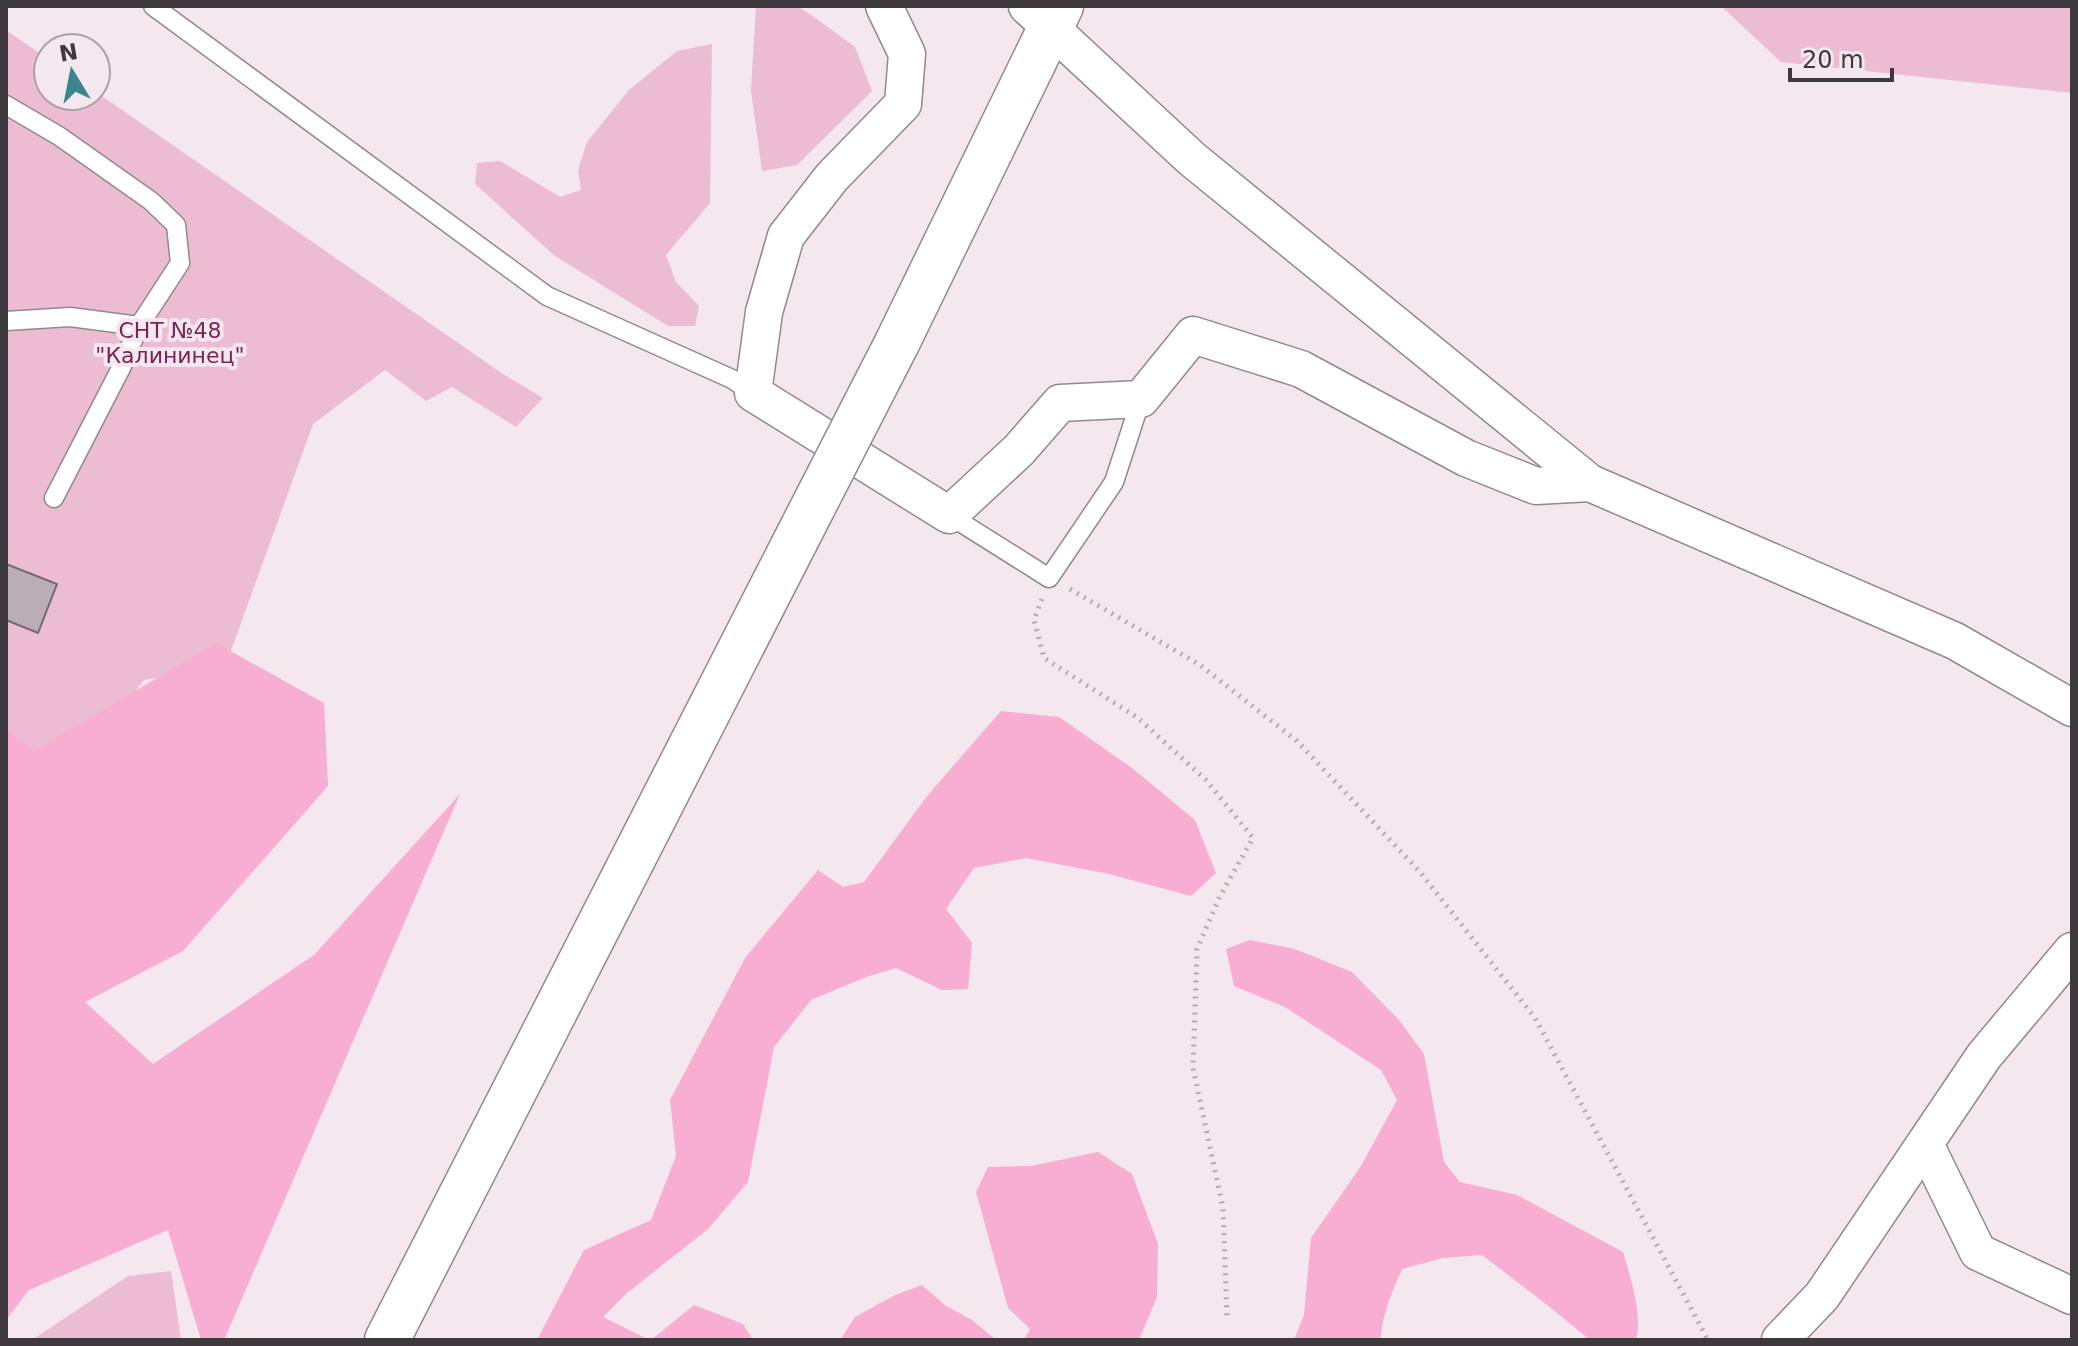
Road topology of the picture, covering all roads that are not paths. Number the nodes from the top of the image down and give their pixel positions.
1 (153, 6) edge
2 (884, 6) edge
3 (1046, 13) edge
4 (6, 105) edge
5 (6, 321) edge
6 (139, 326) junction
7 (753, 393) junction
8 (1141, 399) junction
9 (1590, 483) junction
10 (54, 498) dead end
11 (949, 515) junction
12 (2072, 708) edge
13 (2072, 951) edge
14 (1925, 1144) junction
15 (2072, 1296) edge
16 (387, 1340) edge
17 (1780, 1340) edge

1 - 7 lane
2 - 7 street
3 - 9 street
3 - 16 main road, bridge
4 - 6 lane
5 - 6 lane
6 - 10 lane
7 - 11 street
8 - 9 street
8 - 11 street
8 - 11 lane
9 - 12 street
13 - 14 street
14 - 15 street
14 - 17 street

